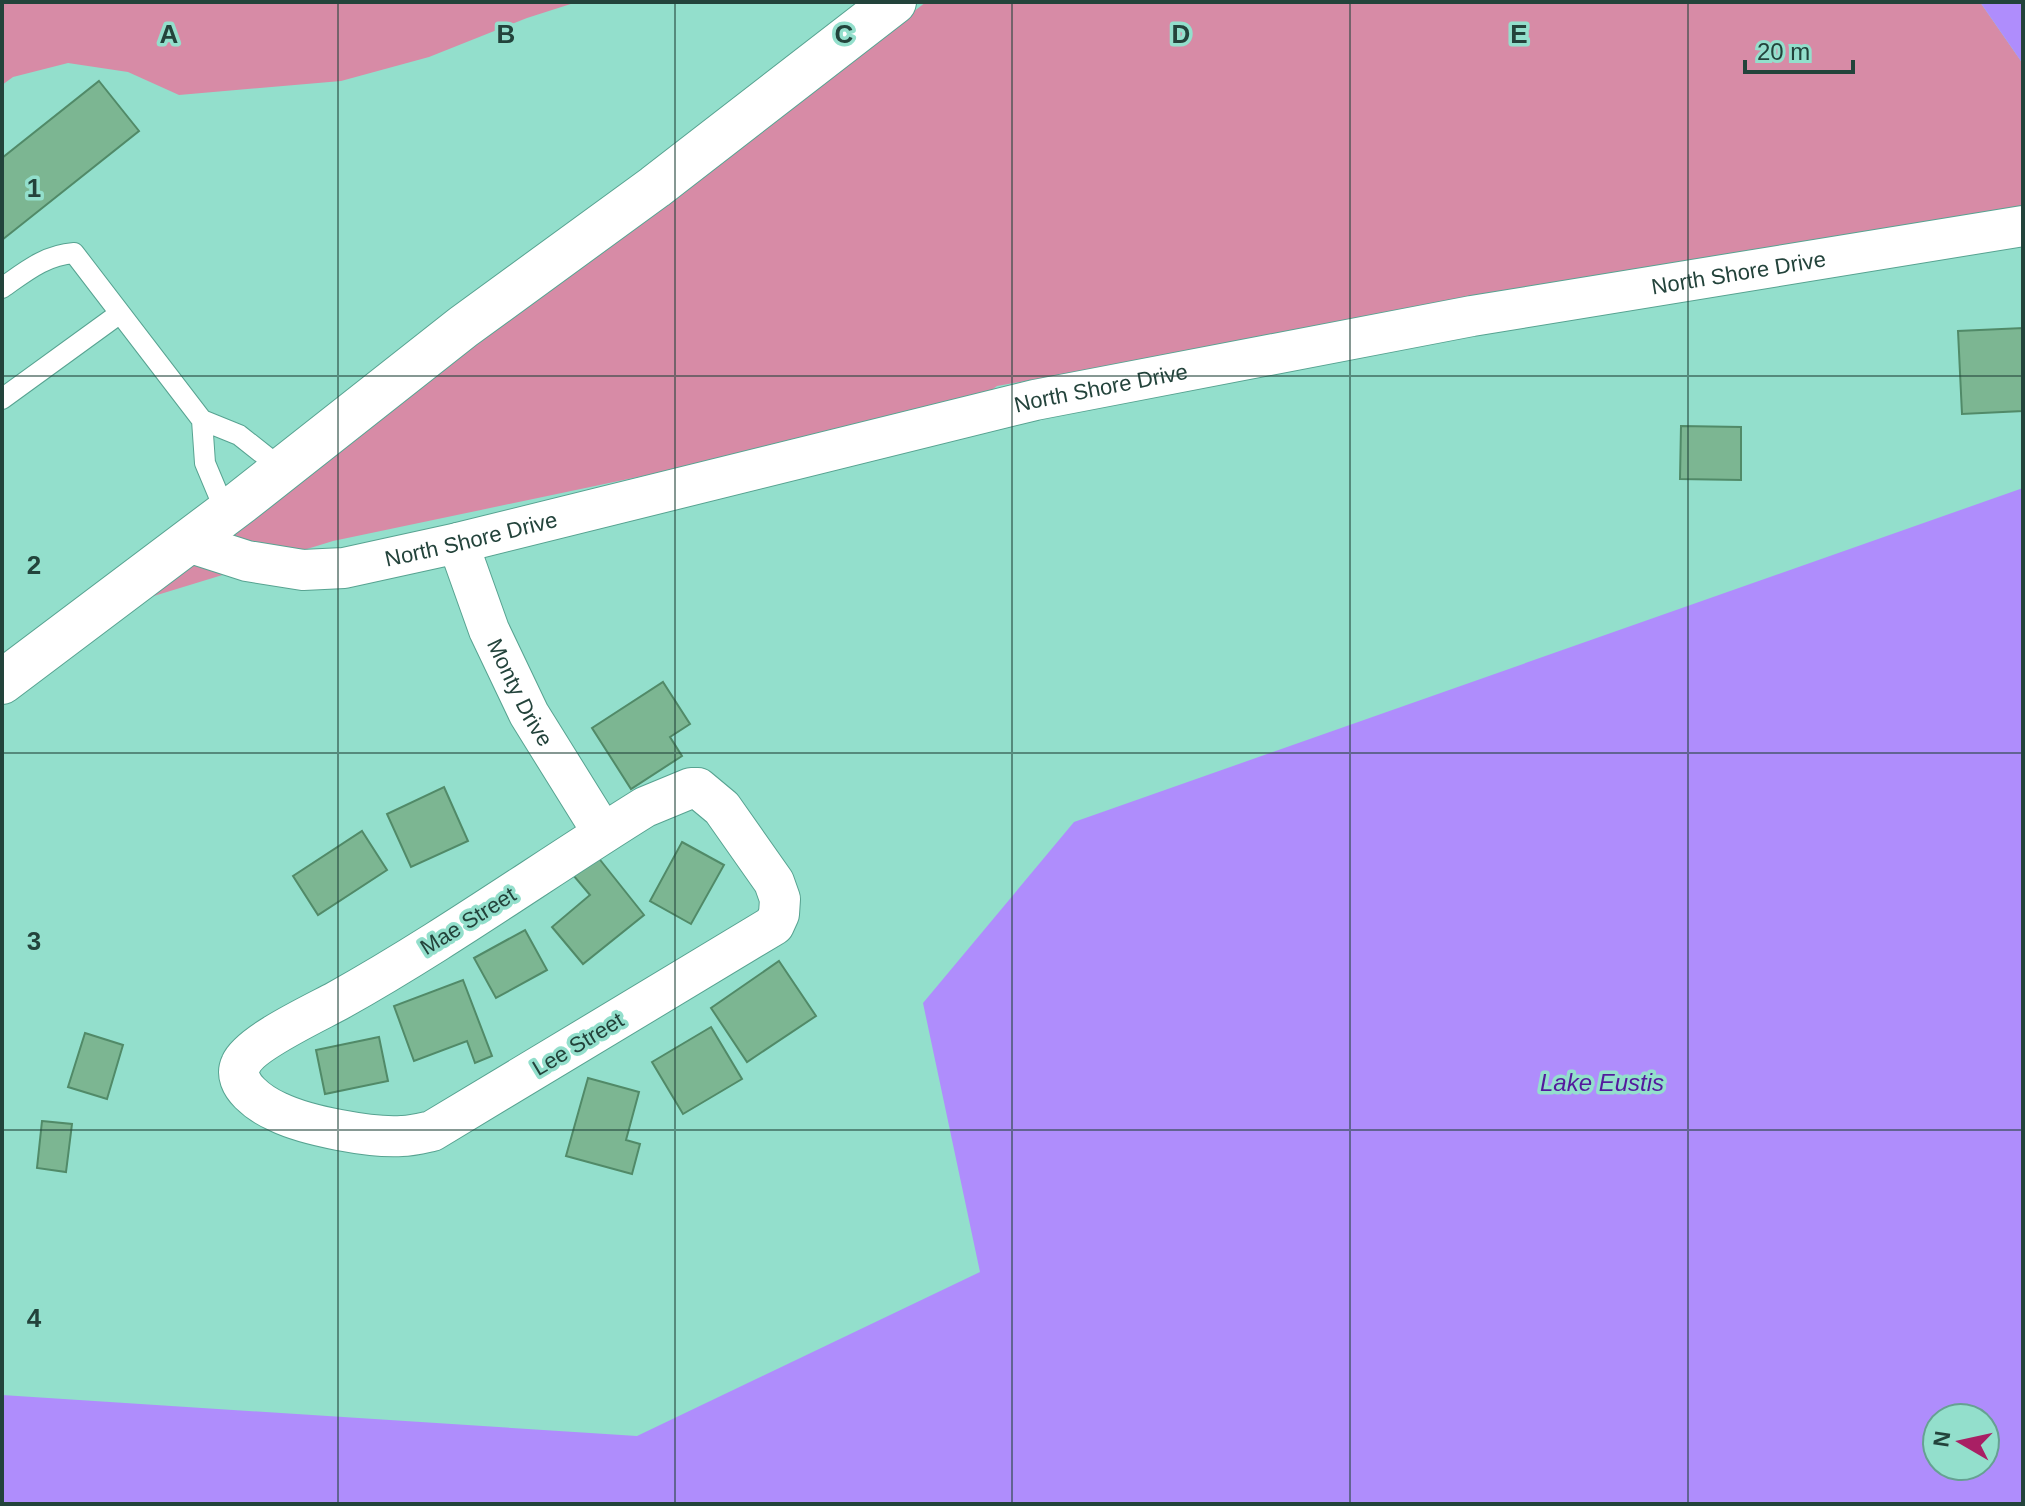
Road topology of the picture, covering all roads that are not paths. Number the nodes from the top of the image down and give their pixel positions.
1 (894, 2) edge
2 (2023, 226) edge
3 (2, 288) edge
4 (119, 314) junction
5 (2, 399) edge
6 (202, 420) junction
7 (282, 469) junction
8 (226, 513) junction
9 (188, 542) junction
10 (458, 543) junction
11 (2, 682) edge
12 (698, 788) joint
13 (603, 833) junction
14 (242, 1061) joint

1 - 7 main road
2 - 10 street, North Shore Drive
3 - 4 lane
4 - 5 lane
4 - 6 lane
6 - 7 lane
6 - 8 lane
7 - 8 main road
8 - 9 main road
9 - 10 street, North Shore Drive
9 - 11 main road
10 - 13 street, Monty Drive
12 - 13 street, Mae Street
12 - 14 street, Lee Street
13 - 14 street, Mae Street

